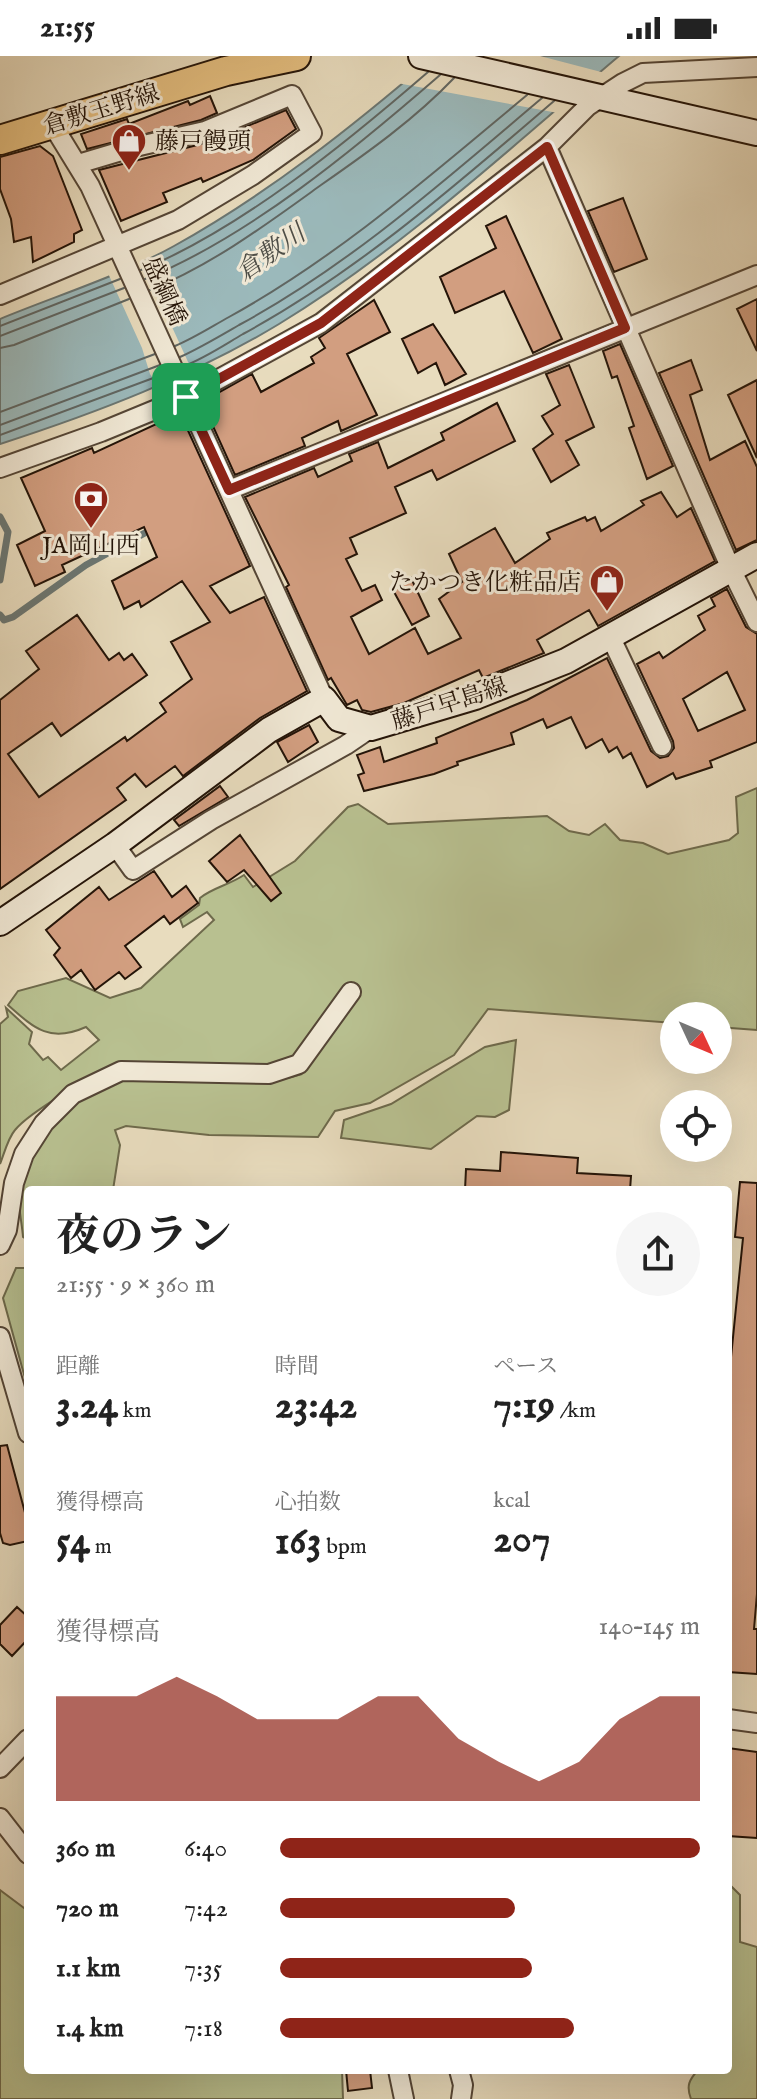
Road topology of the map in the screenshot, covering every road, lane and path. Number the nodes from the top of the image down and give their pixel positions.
1 (296, 56) edge
2 (421, 56) edge
3 (757, 67) edge
4 (596, 96) junction
5 (52, 124) junction
6 (757, 133) edge
7 (0, 140) edge
8 (547, 147) junction
9 (78, 164) junction
10 (120, 251) junction
11 (757, 275) edge
12 (0, 295) edge
13 (625, 328) junction
14 (184, 394) junction
15 (0, 468) edge
16 (229, 490) junction
17 (757, 555) edge
18 (731, 569) junction
19 (757, 622) edge
20 (611, 638) junction
21 (324, 699) junction
22 (371, 728) junction
23 (662, 746) dead end
24 (115, 845) junction
25 (0, 923) edge
26 (351, 992) dead end
27 (0, 1245) edge
28 (0, 1337) edge
29 (24, 1419) edge
30 (732, 1720) edge
31 (757, 1723) edge
32 (24, 1749) edge
33 (0, 1768) edge
34 (0, 1818) edge
35 (24, 1849) edge
36 (399, 2074) edge
37 (460, 2074) edge
38 (404, 2099) edge
39 (461, 2099) edge

1 - 5 main road, 倉敷玉野線
2 - 4 main road
3 - 4 street
4 - 6 main road
4 - 8 street
5 - 7 main road, 倉敷玉野線
5 - 9 street, 盛綱橋
8 - 13 street
8 - 14 street
9 - 10 street, 盛綱橋
9 - 10 street
10 - 12 street
10 - 14 street, 盛綱橋
11 - 13 street
13 - 16 street
13 - 18 street
14 - 15 street
14 - 16 street, 盛綱橋
16 - 21 street, 盛綱橋
17 - 18 main road, 藤戸早島線
18 - 19 street
18 - 20 main road, 藤戸早島線
20 - 22 main road, 藤戸早島線
20 - 23 street
21 - 22 main road, 藤戸早島線
21 - 24 main road
22 - 24 street
24 - 25 main road
26 - 27 street
28 - 29 street
30 - 31 street
32 - 33 street
34 - 35 street
36 - 38 street
37 - 39 street

